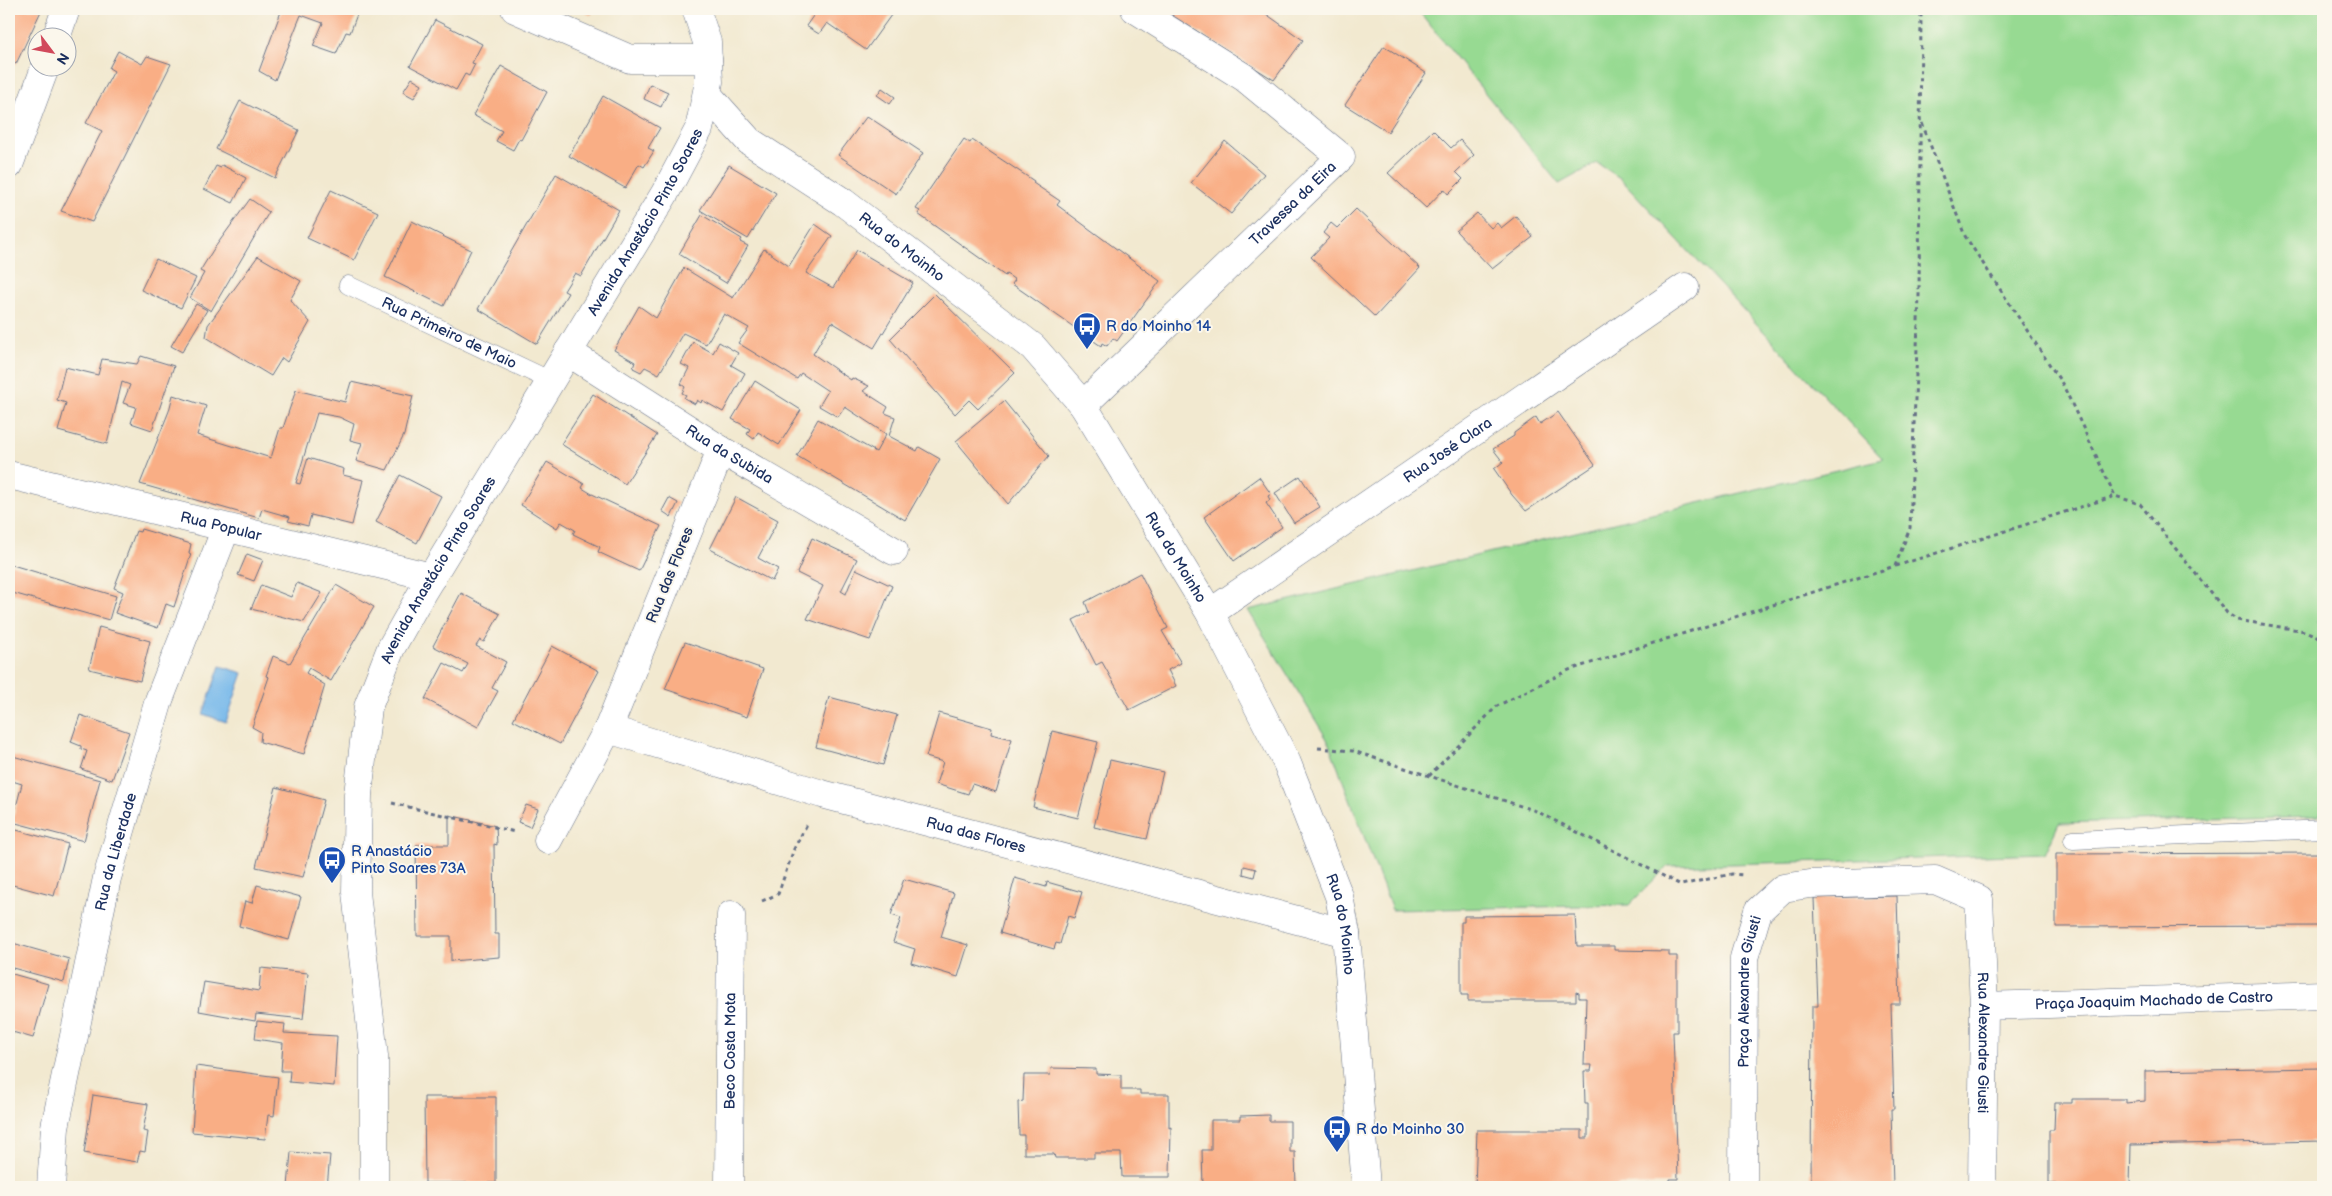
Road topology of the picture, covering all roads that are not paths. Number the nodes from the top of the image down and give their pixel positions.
1 (66, 9) edge
2 (515, 9) edge
3 (696, 9) edge
4 (1135, 9) edge
5 (59, 28) edge
6 (708, 60) junction
7 (41, 78) edge
8 (707, 94) junction
9 (9, 165) edge
10 (348, 285) dead end
11 (1685, 288) dead end
12 (568, 352) junction
13 (551, 381) junction
14 (1083, 405) junction
15 (721, 450) junction
16 (9, 475) edge
17 (226, 528) junction
18 (894, 551) dead end
19 (432, 577) junction
20 (1210, 613) junction
21 (608, 729) junction
22 (2323, 829) edge
23 (548, 840) road end
24 (2073, 840) dead end
25 (1979, 899) joint
26 (731, 915) road end
27 (1346, 933) junction
28 (2323, 995) edge
29 (1984, 1006) junction
30 (51, 1187) edge
31 (374, 1187) edge
32 (729, 1187) edge
33 (1366, 1187) edge
34 (1743, 1187) edge
35 (1982, 1187) edge

1 - 5 street
2 - 6 street
3 - 6 street, Avenida Anastácio Pinto Soares
4 - 14 street, Travessa da Eira
6 - 8 street, Avenida Anastácio Pinto Soares
7 - 9 street
8 - 12 street, Avenida Anastácio Pinto Soares
8 - 14 street, Rua do Moinho
10 - 13 lane, Rua Primeiro de Maio
11 - 20 street, Rua José Clara
12 - 13 street, Avenida Anastácio Pinto Soares
12 - 15 street, Rua da Subida
13 - 19 street, Avenida Anastácio Pinto Soares
14 - 20 street, Rua do Moinho
15 - 18 street, Rua da Subida
15 - 21 street, Rua das Flores
16 - 17 street, Rua Popular
17 - 19 street, Rua Popular
17 - 30 street, Rua da Liberdade
19 - 31 street, Avenida Anastácio Pinto Soares
20 - 27 street, Rua do Moinho
21 - 23 street, Rua das Flores
21 - 27 street, Rua das Flores
22 - 24 lane
25 - 29 street, Rua Alexandre Giusti
25 - 34 street, Praça Alexandre Giusti
26 - 32 street, Beco Costa Mota
27 - 33 street, Rua do Moinho
28 - 29 street, Praça Joaquim Machado de Castro
29 - 35 street, Rua Alexandre Giusti

